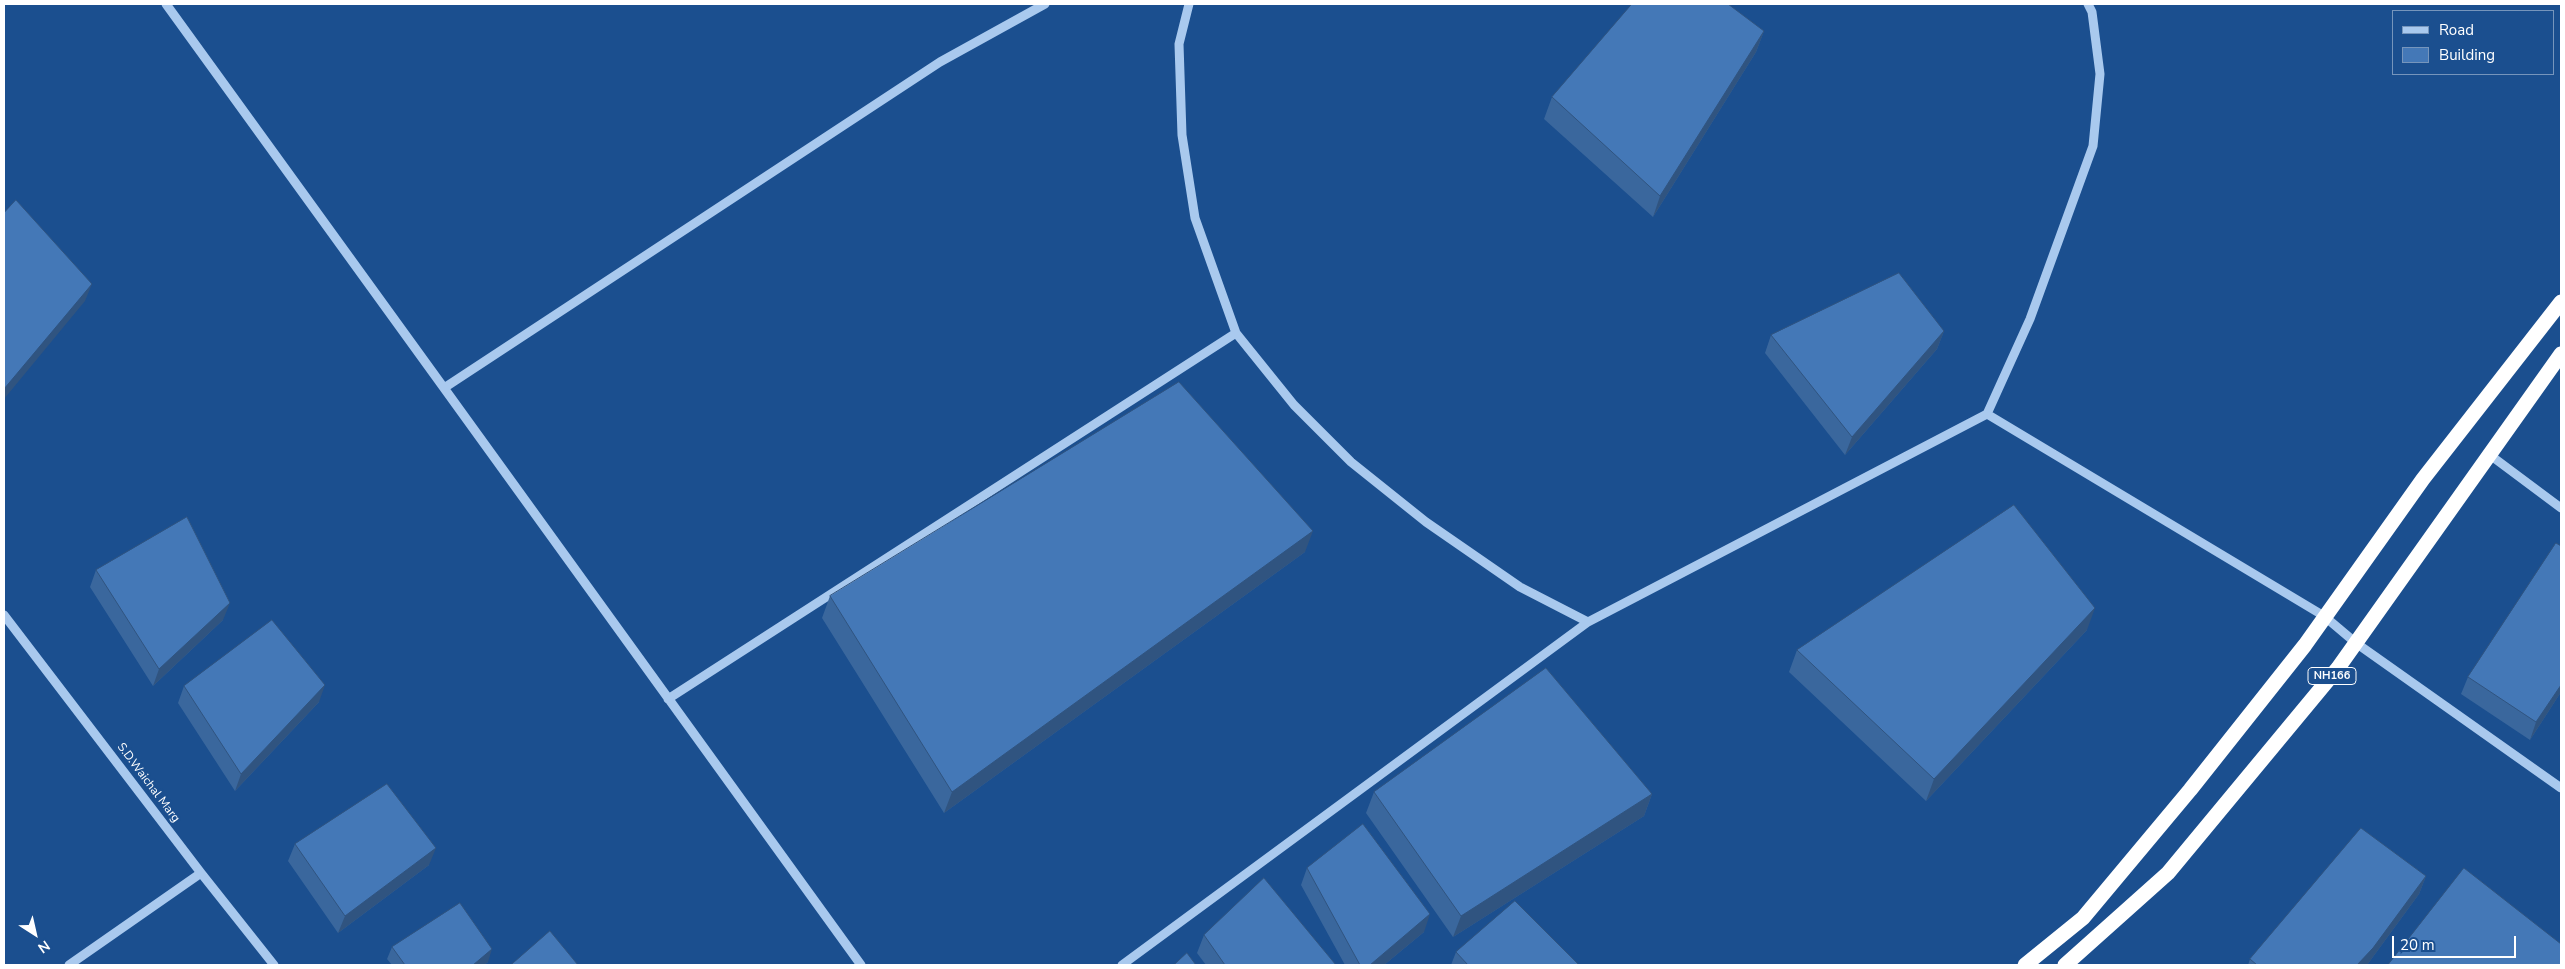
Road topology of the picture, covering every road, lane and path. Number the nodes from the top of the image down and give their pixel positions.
1 (166, 4) edge
2 (1045, 4) edge
3 (1189, 4) edge
4 (2088, 4) edge
5 (2561, 302) edge
6 (1236, 333) junction
7 (2561, 354) edge
8 (444, 388) junction
9 (1988, 414) junction
10 (2490, 455) junction
11 (2561, 508) edge
12 (4, 615) edge
13 (2324, 616) junction
14 (1588, 622) junction
15 (2356, 643) junction
16 (668, 699) junction
17 (2561, 788) edge
18 (201, 873) junction
19 (69, 965) edge
20 (274, 965) edge
21 (861, 965) edge
22 (1122, 965) edge
23 (2024, 965) edge
24 (2065, 965) edge

1 - 8 street
2 - 8 street
3 - 6 street
4 - 9 street
5 - 13 highway, NH166
6 - 14 street
6 - 16 street
7 - 10 highway, NH166
8 - 16 street
9 - 13 street
9 - 14 street
10 - 11 street
10 - 15 highway, NH166
12 - 18 street, S.D.Waichal Marg
13 - 15 street
13 - 23 highway, NH166
14 - 22 street
15 - 17 street
15 - 24 highway, NH166
16 - 21 street
18 - 19 street
18 - 20 street, S.D.Waichal Marg

